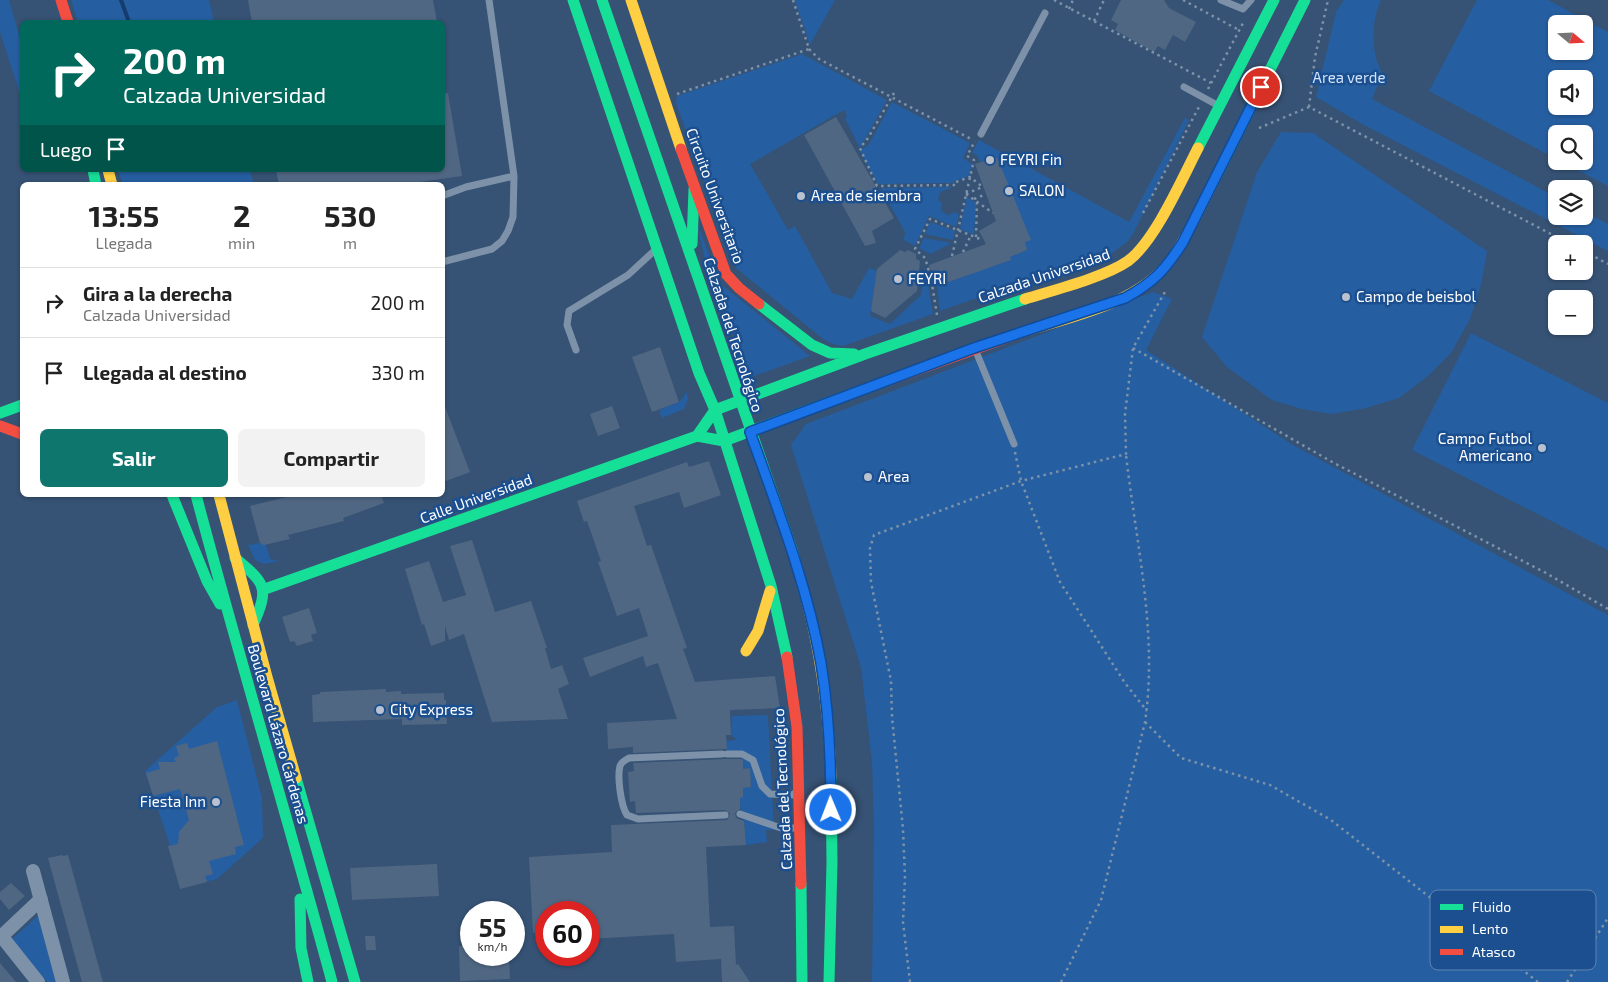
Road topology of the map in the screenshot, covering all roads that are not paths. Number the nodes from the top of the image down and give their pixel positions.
1 (61, 0) edge
2 (490, 0) edge
3 (573, 0) edge
4 (602, 0) edge
5 (631, 0) edge
6 (1221, 0) edge
7 (1251, 0) edge
8 (1274, 0) edge
9 (1305, 0) edge
10 (1045, 13) dead end
11 (67, 20) edge
12 (1264, 51) junction
13 (1184, 87) dead end
14 (1220, 107) junction
15 (977, 138) road end
16 (646, 168) junction
17 (514, 176) junction
18 (694, 189) junction
19 (445, 195) edge
20 (658, 247) junction
21 (692, 257) junction
22 (445, 261) edge
23 (686, 334) junction
24 (974, 348) junction
25 (576, 350) dead end
26 (865, 354) junction
27 (735, 386) junction
28 (740, 400) junction
29 (20, 406) edge
30 (715, 410) junction
31 (0, 413) edge
32 (0, 426) edge
33 (750, 432) junction
34 (20, 433) edge
35 (697, 436) junction
36 (724, 441) junction
37 (1014, 444) road end
38 (746, 465) dead end
39 (735, 475) junction
40 (173, 497) edge
41 (197, 497) edge
42 (219, 497) edge
43 (779, 548) dead end
44 (235, 558) junction
45 (798, 572) junction
46 (771, 586) junction
47 (264, 589) junction
48 (227, 613) junction
49 (253, 625) junction
50 (746, 651) dead end
51 (800, 787) junction
52 (740, 814) dead end
53 (725, 815) dead end
54 (802, 828) junction
55 (300, 869) junction
56 (33, 871) dead end
57 (41, 899) junction
58 (321, 942) junction
59 (38, 982) edge
60 (63, 982) edge
61 (308, 982) edge
62 (332, 982) edge
63 (343, 982) edge
64 (355, 982) edge
65 (802, 982) edge
66 (829, 982) edge

1 - 11 main road
2 - 17 lane
3 - 16 main road, Calzada del Tecnológico
4 - 16 main road, Calzada del Tecnológico
5 - 18 main road, Circuito Universitario
6 - 7 lane
8 - 12 main road, Calzada Universidad
9 - 12 main road, Calzada Universidad
10 - 15 lane
12 - 14 main road, Calzada Universidad
12 - 24 main road, Calzada Universidad
13 - 14 lane
14 - 26 main road, Calzada Universidad
16 - 20 main road, Calzada del Tecnológico
16 - 21 main road, Calzada del Tecnológico
17 - 19 lane
17 - 22 lane
18 - 21 main road
18 - 26 main road, Circuito Universitario
20 - 23 main road, Calzada del Tecnológico
20 - 25 lane
21 - 27 main road, Calzada del Tecnológico
23 - 27 main road
23 - 30 main road, Calzada del Tecnológico
24 - 33 main road, Calzada Universidad
24 - 37 lane
26 - 28 main road, Calzada Universidad
27 - 28 main road, Calzada del Tecnológico
28 - 30 main road, Calzada Universidad
28 - 33 main road, Calzada del Tecnológico
29 - 31 main road
30 - 35 main road
30 - 36 main road, Calzada del Tecnológico
32 - 34 main road
33 - 36 main road, Calzada Universidad
33 - 45 main road, Calzada del Tecnológico
35 - 36 main road, Calle Universidad
35 - 47 main road, Calle Universidad
36 - 39 main road, Calzada del Tecnológico
38 - 39 main road
39 - 46 main road, Calzada del Tecnológico
40 - 48 main road
41 - 48 main road, Boulevard Lázaro Cárdenas
42 - 44 main road, Boulevard Lázaro Cárdenas
43 - 45 main road
44 - 47 main road
44 - 49 main road, Boulevard Lázaro Cárdenas
45 - 66 main road, Calzada del Tecnológico
46 - 50 main road
46 - 51 main road, Calzada del Tecnológico
47 - 49 main road
48 - 55 main road, Boulevard Lázaro Cárdenas
49 - 64 main road, Boulevard Lázaro Cárdenas
51 - 53 lane
51 - 54 main road, Calzada del Tecnológico
52 - 54 lane
54 - 65 main road, Calzada del Tecnológico
55 - 58 main road, Boulevard Lázaro Cárdenas
55 - 61 main road
56 - 57 street
57 - 59 street
57 - 60 street
58 - 62 main road, Boulevard Lázaro Cárdenas
58 - 63 main road

